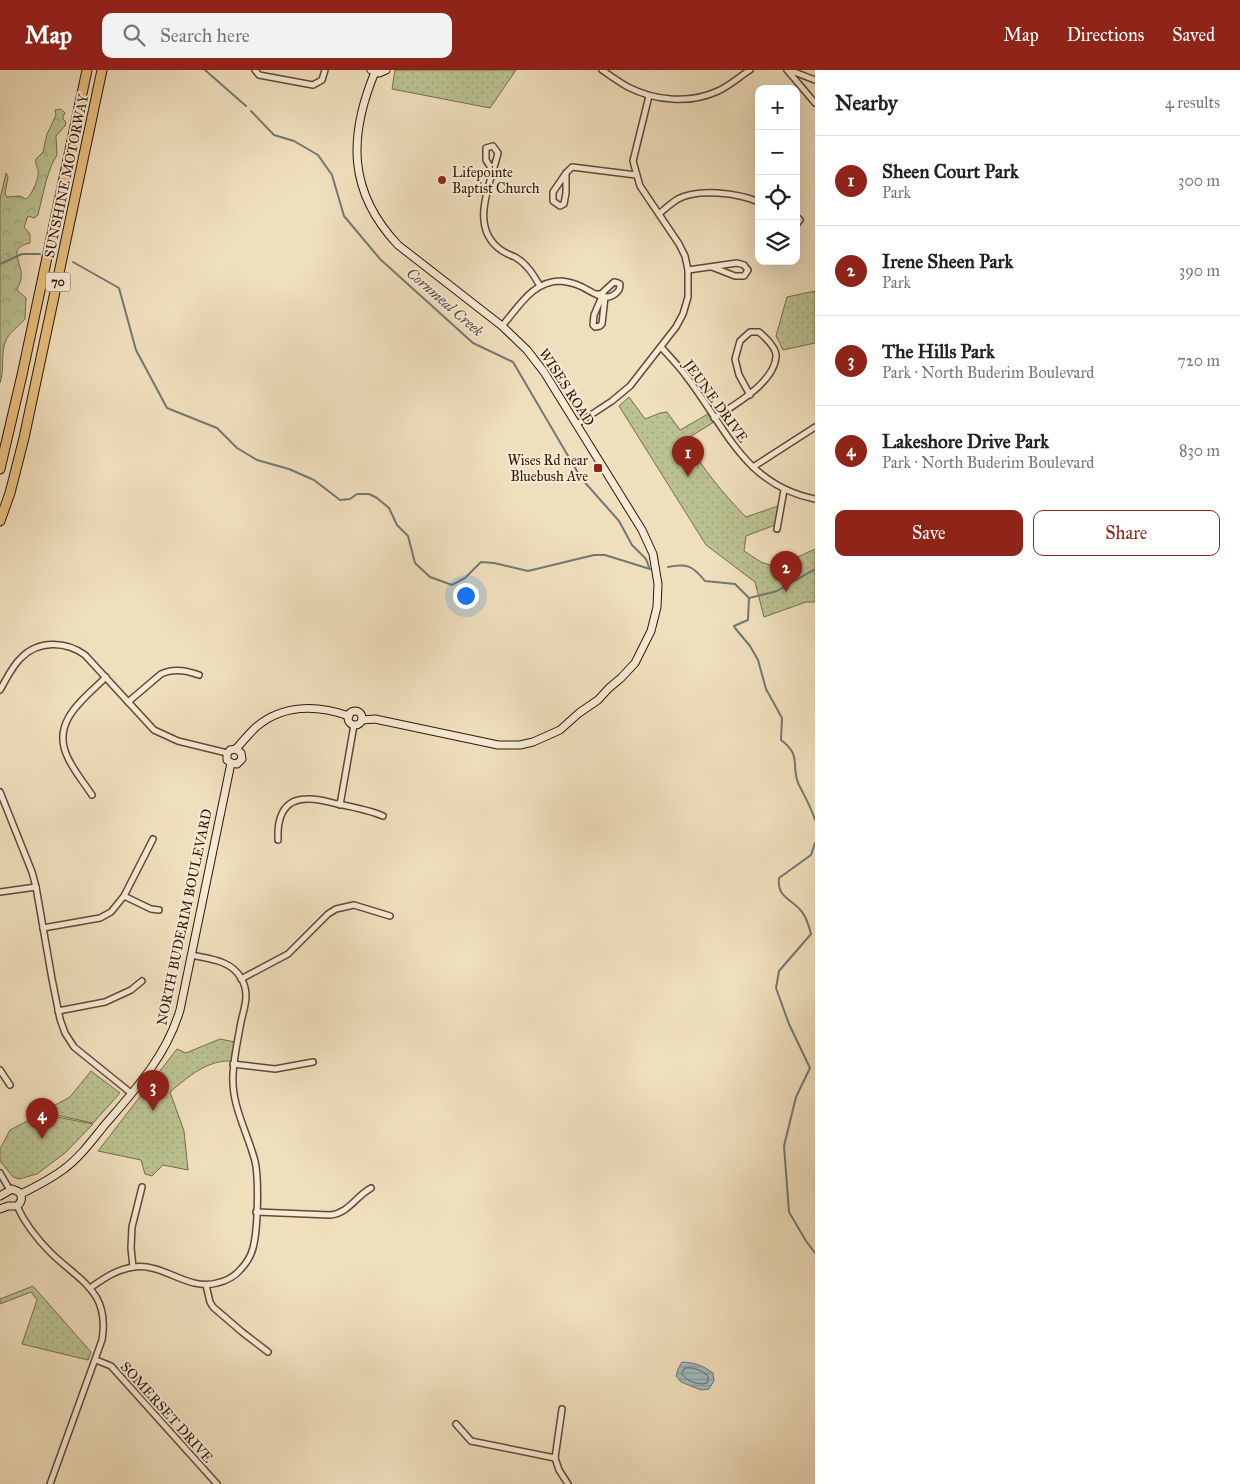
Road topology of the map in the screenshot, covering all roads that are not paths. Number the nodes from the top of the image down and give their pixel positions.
1 (87, 70) edge
2 (102, 70) edge
3 (255, 70) edge
4 (324, 70) edge
5 (386, 70) edge
6 (602, 70) edge
7 (788, 70) edge
8 (373, 71) edge
9 (747, 71) edge
10 (815, 80) edge
11 (649, 96) junction
12 (815, 103) edge
13 (493, 171) dead end
14 (566, 173) junction
15 (636, 175) junction
16 (755, 200) edge
17 (659, 214) junction
18 (712, 267) junction
19 (688, 270) junction
20 (540, 286) junction
21 (610, 286) junction
22 (617, 293) junction
23 (602, 295) junction
24 (593, 318) junction
25 (602, 320) junction
26 (502, 326) junction
27 (661, 347) junction
28 (750, 395) junction
29 (714, 418) junction
30 (577, 424) junction
31 (815, 427) edge
32 (753, 467) junction
33 (0, 469) edge
34 (784, 490) junction
35 (815, 499) edge
36 (0, 521) edge
37 (777, 529) dead end
38 (199, 675) dead end
39 (106, 677) junction
40 (0, 690) edge
41 (128, 702) junction
42 (348, 716) junction
43 (362, 720) junction
44 (354, 725) junction
45 (236, 749) junction
46 (228, 752) junction
47 (231, 763) junction
48 (0, 792) edge
49 (92, 795) dead end
50 (340, 805) junction
51 (383, 816) dead end
52 (153, 839) dead end
53 (278, 840) dead end
54 (36, 887) junction
55 (0, 892) edge
56 (124, 896) junction
57 (159, 910) dead end
58 (390, 916) dead end
59 (43, 928) junction
60 (191, 955) junction
61 (241, 978) junction
62 (142, 981) dead end
63 (58, 1011) junction
64 (313, 1062) dead end
65 (233, 1064) junction
66 (0, 1070) edge
67 (10, 1085) dead end
68 (131, 1093) junction
69 (0, 1173) edge
70 (142, 1188) dead end
71 (371, 1188) dead end
72 (5, 1193) edge
73 (21, 1194) junction
74 (8, 1206) junction
75 (17, 1206) junction
76 (0, 1208) edge
77 (256, 1212) junction
78 (133, 1267) junction
79 (206, 1285) junction
80 (90, 1288) junction
81 (268, 1352) dead end
82 (96, 1360) junction
83 (562, 1409) dead end
84 (456, 1424) dead end
85 (555, 1458) junction
86 (50, 1484) edge
87 (217, 1484) edge
88 (568, 1484) edge

1 - 33 highway, SUNSHINE MOTORWAY / 70
2 - 36 highway, SUNSHINE MOTORWAY / 70
3 - 4 street
5 - 8 street
6 - 11 street
7 - 10 street
7 - 12 street
8 - 26 street, WISES ROAD
9 - 11 street
11 - 15 street
13 - 20 street
14 - 14 street
14 - 15 street
15 - 17 street
16 - 17 street
17 - 19 street
18 - 18 street
18 - 19 street
19 - 27 street
20 - 23 street
20 - 26 street
21 - 22 street
21 - 22 street
21 - 23 street
22 - 23 street
23 - 24 street
23 - 25 street
24 - 25 street
24 - 25 street
26 - 30 street, WISES ROAD
27 - 29 street, JEUNE DRIVE
27 - 30 street
28 - 28 street
28 - 29 street
29 - 32 street, JEUNE DRIVE
30 - 43 street, WISES ROAD
31 - 32 street
32 - 34 street, JEUNE DRIVE
34 - 35 street, JEUNE DRIVE
34 - 37 street
38 - 41 street
39 - 40 street
39 - 41 street
39 - 49 street
41 - 46 street
42 - 43 street
42 - 44 street
42 - 45 street
43 - 44 street
44 - 50 street
45 - 46 street
45 - 47 street
46 - 47 street
47 - 60 street, NORTH BUDERIM BOULEVARD
48 - 54 street
50 - 51 street
50 - 53 street
52 - 56 street
54 - 55 street
54 - 59 street
56 - 57 street
56 - 59 street
58 - 61 street
59 - 63 street
60 - 61 street
60 - 68 street, NORTH BUDERIM BOULEVARD
61 - 65 street
62 - 63 street
63 - 68 street
64 - 65 street
65 - 77 street
66 - 67 street
68 - 73 street, NORTH BUDERIM BOULEVARD
69 - 72 street
70 - 78 street
71 - 77 street
72 - 73 street
72 - 74 street
73 - 75 street
74 - 75 street
74 - 76 street
75 - 80 street
77 - 79 street
78 - 79 street
78 - 80 street
79 - 81 street
80 - 82 street
82 - 86 street
82 - 87 street, SOMERSET DRIVE
83 - 85 street
84 - 85 street
85 - 88 street

